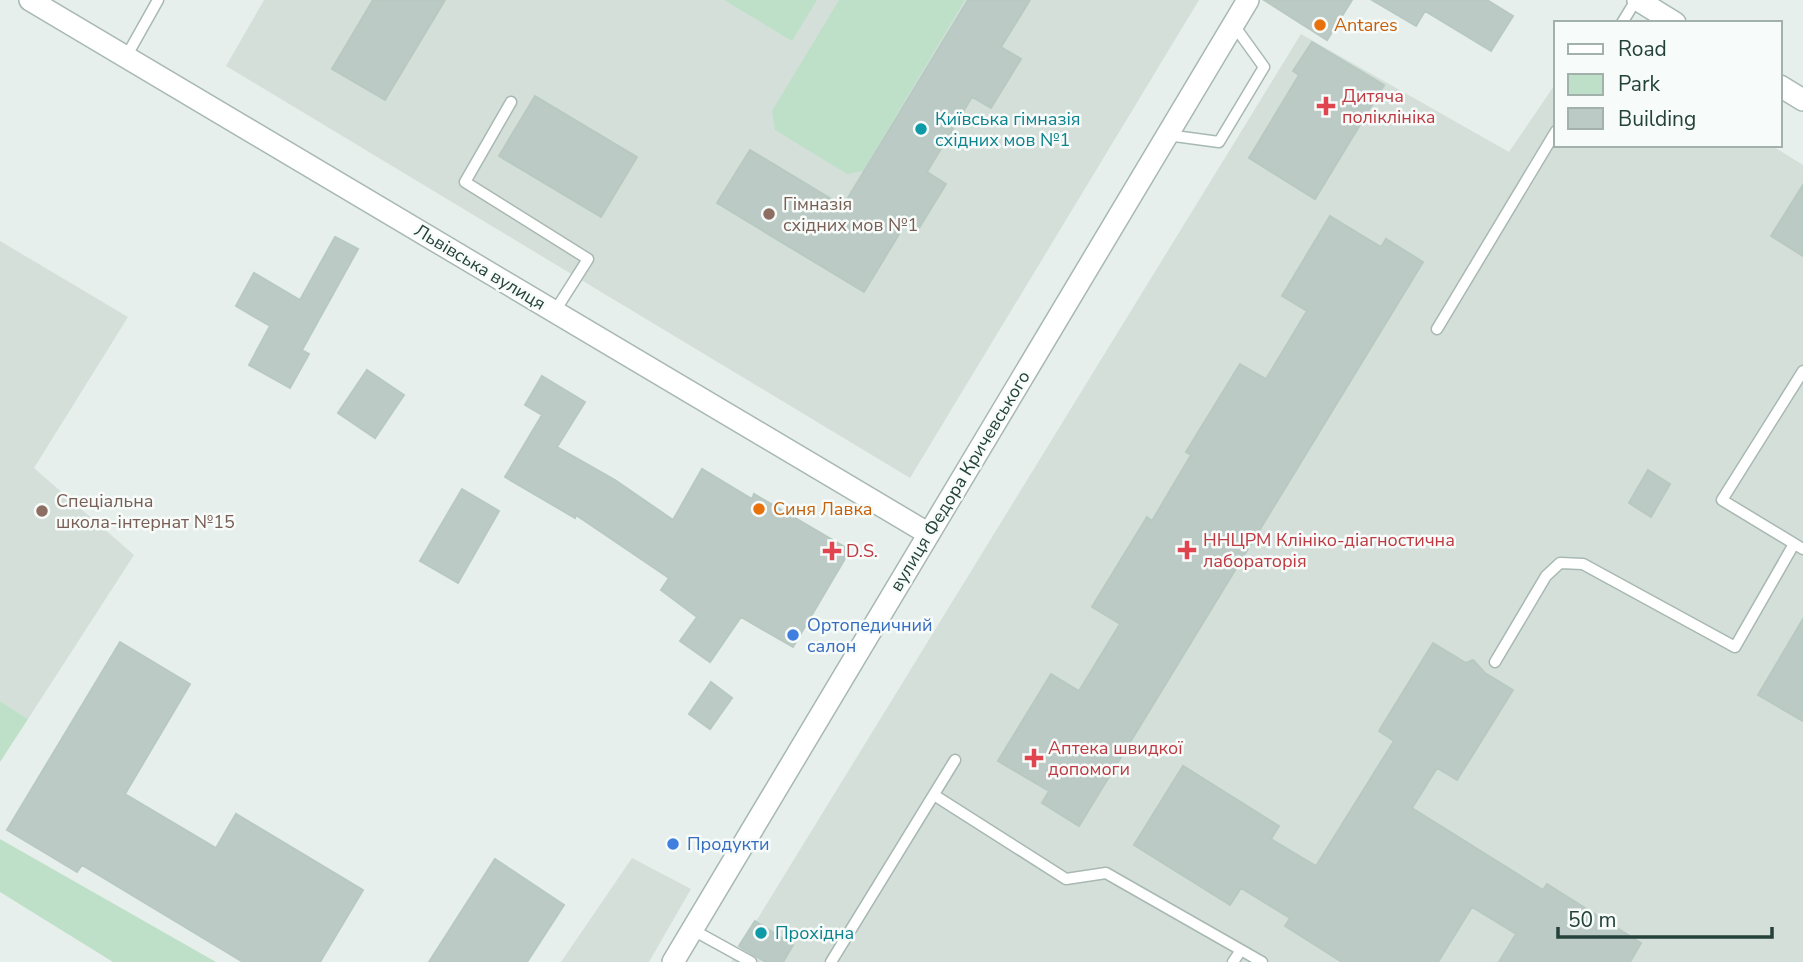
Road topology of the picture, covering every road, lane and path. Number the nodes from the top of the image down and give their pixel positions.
1 (30, 0) edge
2 (158, 0) edge
3 (1248, 0) edge
4 (1637, 0) edge
5 (1623, 21) edge
6 (1672, 21) edge
7 (1233, 24) junction
8 (126, 57) junction
9 (1782, 87) edge
10 (1803, 100) edge
11 (511, 102) dead end
12 (1554, 134) edge
13 (1167, 135) junction
14 (555, 311) junction
15 (1437, 329) dead end
16 (1803, 370) edge
17 (929, 534) junction
18 (1798, 546) edge
19 (1495, 662) dead end
20 (955, 760) dead end
21 (934, 795) junction
22 (693, 930) junction
23 (1241, 950) junction
24 (673, 962) edge
25 (751, 962) edge
26 (831, 962) edge
27 (1233, 962) edge
28 (1262, 962) edge

1 - 8 street, Львівська вулиця
2 - 8 lane
3 - 7 street, вулиця Федора Кричевського
4 - 5 lane
4 - 6 street
7 - 13 street, вулиця Федора Кричевського
7 - 13 lane
8 - 14 street, Львівська вулиця
9 - 10 street
11 - 14 lane
12 - 15 lane
13 - 17 street, вулиця Федора Кричевського
14 - 17 street, Львівська вулиця
16 - 18 lane
17 - 22 street, вулиця Федора Кричевського
18 - 19 lane
20 - 21 lane
21 - 23 lane
21 - 26 lane
22 - 24 street, вулиця Федора Кричевського
22 - 25 lane
23 - 27 lane
23 - 28 lane

